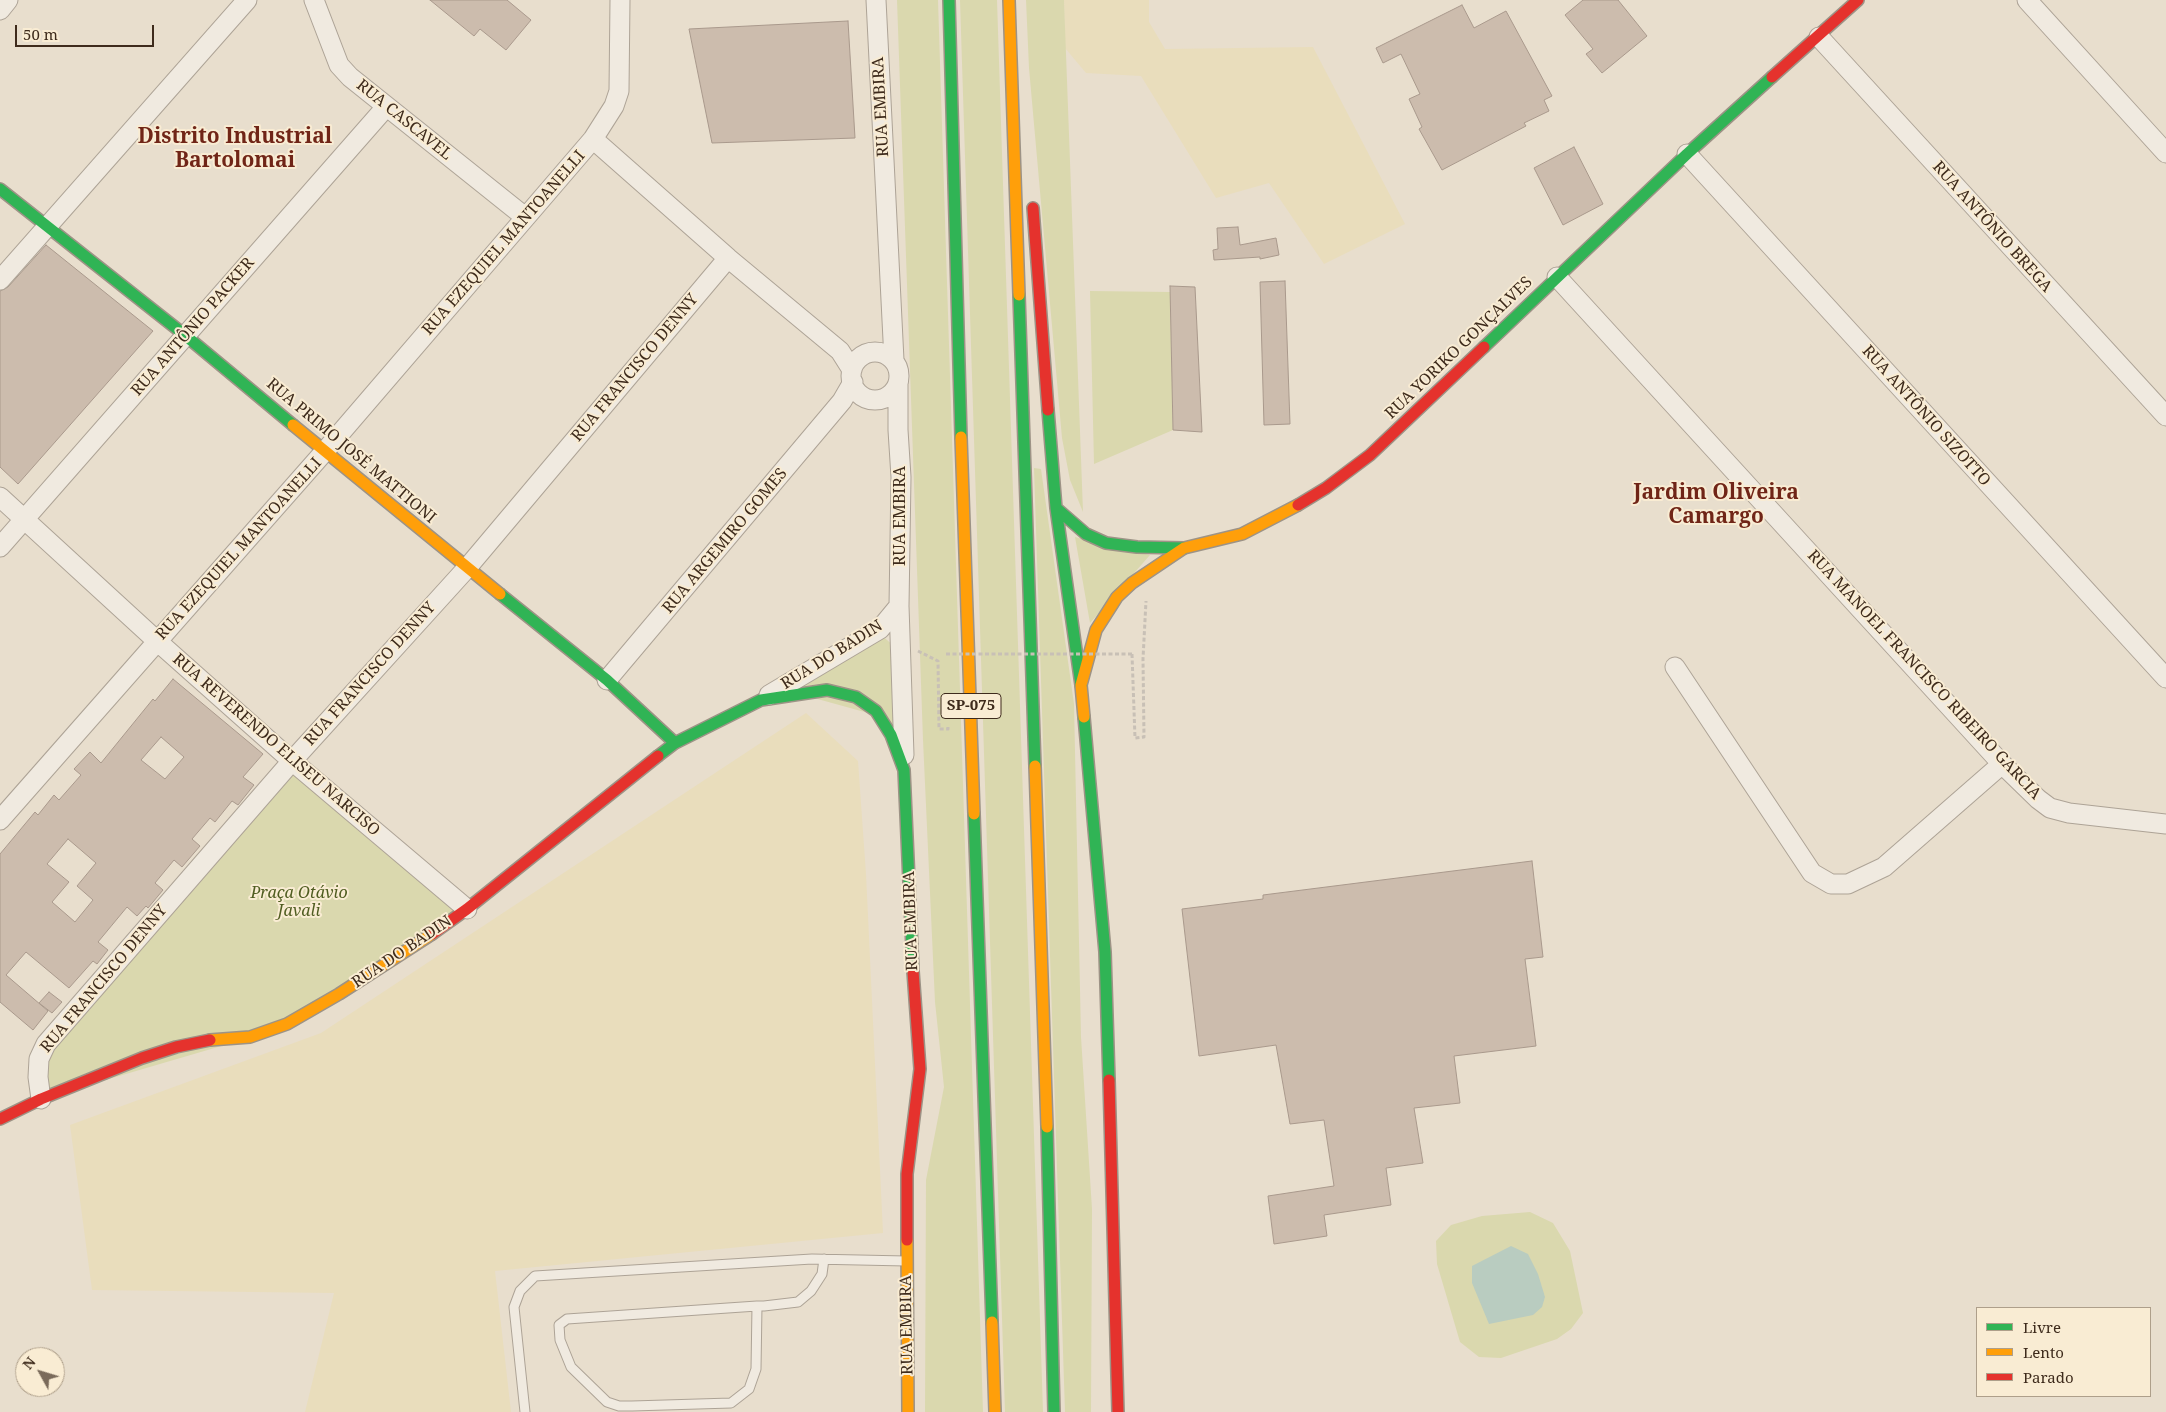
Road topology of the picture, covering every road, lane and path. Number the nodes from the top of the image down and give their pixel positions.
1 (8, 0) edge
2 (247, 0) edge
3 (314, 0) edge
4 (620, 0) edge
5 (876, 0) edge
6 (949, 0) edge
7 (1009, 0) edge
8 (1858, 0) edge
9 (2026, 0) edge
10 (0, 10) edge
11 (1818, 37) junction
12 (386, 107) junction
13 (1012, 117) junction
14 (593, 139) junction
15 (1025, 152) dead end
16 (2166, 153) edge
17 (1687, 154) junction
18 (0, 189) edge
19 (1033, 198) dead end
20 (525, 218) junction
21 (48, 227) junction
22 (728, 258) junction
23 (1557, 277) junction
24 (0, 280) edge
25 (186, 336) junction
26 (868, 374) junction
27 (898, 384) junction
28 (2166, 416) edge
29 (898, 430) junction
30 (325, 451) junction
31 (0, 497) edge
32 (1056, 508) junction
33 (25, 519) junction
34 (0, 547) edge
35 (1184, 548) junction
36 (467, 568) junction
37 (1146, 600) dead end
38 (899, 606) junction
39 (156, 641) junction
40 (938, 661) dead end
41 (947, 663) dead end
42 (1675, 667) dead end
43 (2166, 678) edge
44 (608, 680) junction
45 (1081, 685) junction
46 (760, 700) junction
47 (948, 720) dead end
48 (675, 743) junction
49 (292, 761) junction
50 (2002, 764) junction
51 (904, 770) junction
52 (0, 820) edge
53 (2166, 824) edge
54 (467, 908) junction
55 (41, 1100) junction
56 (0, 1119) edge
57 (824, 1259) junction
58 (906, 1261) junction
59 (758, 1306) junction
60 (633, 1409) edge
61 (525, 1412) edge
62 (908, 1412) edge
63 (995, 1412) edge
64 (1054, 1412) edge
65 (1118, 1412) edge

1 - 10 street
2 - 21 street
3 - 12 street, RUA CASCAVEL
4 - 14 street, RUA EZEQUIEL MANTOANELLI
5 - 26 street, RUA EMBIRA
6 - 63 main road, SP-075
7 - 13 main road
8 - 11 main road, RUA YORIKO GONÇALVES
9 - 16 street
11 - 17 main road, RUA YORIKO GONÇALVES
11 - 28 street, RUA ANTÔNIO BREGA
12 - 20 street, RUA CASCAVEL
12 - 25 street, RUA ANTÔNIO PACKER
13 - 15 main road
13 - 64 main road
14 - 20 street, RUA EZEQUIEL MANTOANELLI
14 - 22 street
17 - 23 main road, RUA YORIKO GONÇALVES
17 - 43 street, RUA ANTÔNIO SIZOTTO
18 - 21 main road, RUA PRIMO JOSÉ MATTIONI
19 - 32 main road
20 - 30 street, RUA EZEQUIEL MANTOANELLI
21 - 24 street
21 - 25 main road, RUA PRIMO JOSÉ MATTIONI
22 - 26 street
22 - 36 street, RUA FRANCISCO DENNY
23 - 35 main road, RUA YORIKO GONÇALVES
23 - 50 street, RUA MANOEL FRANCISCO RIBEIRO GARCIA
25 - 30 main road, RUA PRIMO JOSÉ MATTIONI
25 - 33 street, RUA ANTÔNIO PACKER
26 - 27 street, RUA EMBIRA
26 - 27 street, RUA ARGEMIRO GOMES
26 - 29 street
26 - 44 street, RUA ARGEMIRO GOMES
27 - 29 street, RUA EMBIRA
29 - 38 street, RUA EMBIRA
30 - 36 main road, RUA PRIMO JOSÉ MATTIONI
30 - 39 street, RUA EZEQUIEL MANTOANELLI
31 - 33 street, RUA REVERENDO ELISEU NARCISO
32 - 35 main road
32 - 45 main road
33 - 34 street, RUA ANTÔNIO PACKER
33 - 39 street, RUA REVERENDO ELISEU NARCISO
35 - 45 main road, RUA YORIKO GONÇALVES
36 - 44 main road, RUA PRIMO JOSÉ MATTIONI
36 - 49 street, RUA FRANCISCO DENNY
37 - 41 path, bridge
38 - 46 street, RUA DO BADIN
38 - 51 street, RUA EMBIRA
39 - 49 street, RUA REVERENDO ELISEU NARCISO
39 - 52 street, RUA EZEQUIEL MANTOANELLI
40 - 47 path
42 - 50 street
44 - 48 main road, RUA PRIMO JOSÉ MATTIONI
45 - 65 main road
46 - 48 main road, RUA DO BADIN
46 - 51 main road, RUA DO BADIN
48 - 54 main road, RUA DO BADIN
49 - 54 street, RUA REVERENDO ELISEU NARCISO
49 - 55 street, RUA FRANCISCO DENNY
50 - 53 street, RUA MANOEL FRANCISCO RIBEIRO GARCIA
51 - 58 main road, RUA EMBIRA
54 - 55 main road, RUA DO BADIN
55 - 56 main road, RUA DO BADIN
57 - 58 lane
57 - 59 lane
57 - 61 lane
58 - 62 main road, RUA EMBIRA
59 - 60 lane
59 - 60 lane

